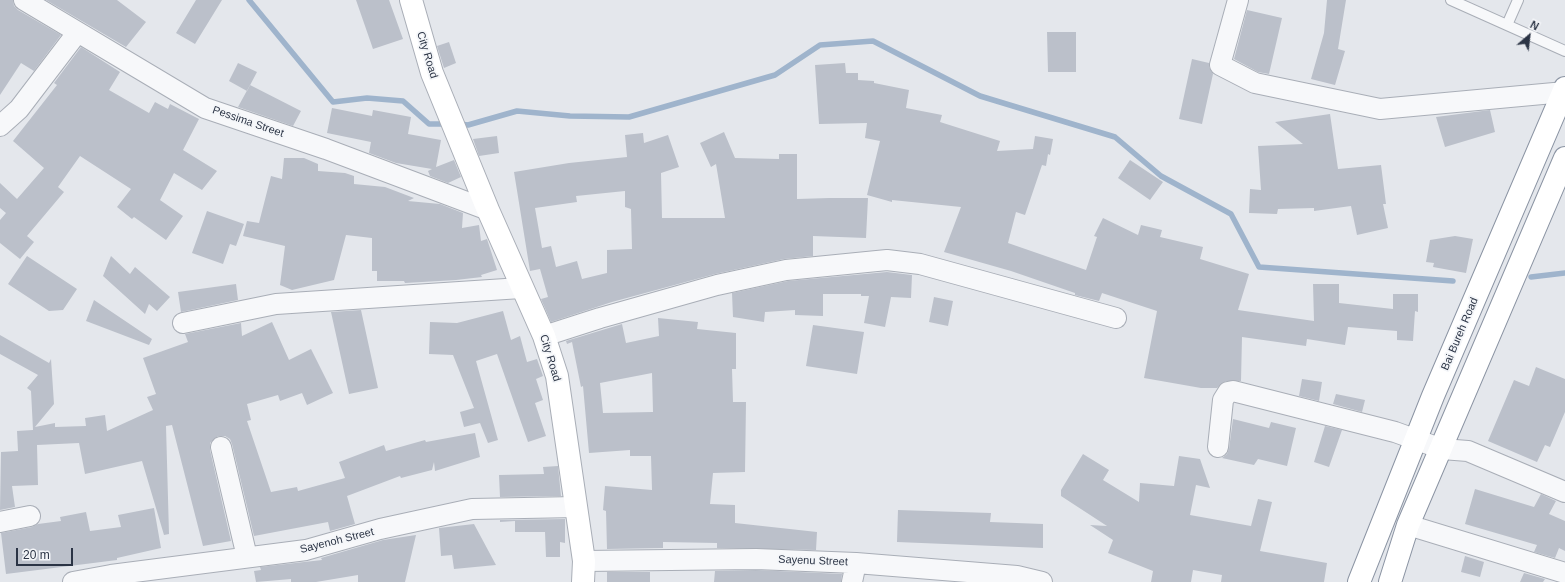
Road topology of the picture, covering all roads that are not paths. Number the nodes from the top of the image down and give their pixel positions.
1 (24, 0) edge
2 (411, 0) edge
3 (1238, 0) edge
4 (1451, 0) edge
5 (1518, 0) edge
6 (1507, 25) junction
7 (77, 33) junction
8 (1565, 51) edge
9 (1564, 90) edge
10 (0, 126) edge
11 (1565, 158) edge
12 (488, 210) junction
13 (521, 288) junction
14 (1116, 318) dead end
15 (183, 323) dead end
16 (544, 336) junction
17 (1415, 440) junction
18 (221, 447) dead end
19 (1218, 447) dead end
20 (1442, 449) junction
21 (1565, 492) edge
22 (576, 507) junction
23 (30, 516) dead end
24 (0, 522) edge
25 (1408, 525) junction
26 (246, 558) junction
27 (584, 571) edge
28 (854, 572) edge
29 (1565, 573) edge
30 (73, 582) edge
31 (1042, 582) edge
32 (1359, 582) edge
33 (1390, 582) edge

1 - 7 street, Pessima Street
2 - 12 main road, City Road
3 - 9 street
4 - 6 lane
5 - 6 lane
6 - 8 lane
7 - 10 street
7 - 12 street, Pessima Street
9 - 17 main road, Bai Bureh Road
11 - 20 main road
12 - 13 main road, City Road
13 - 15 street
13 - 16 main road, City Road
14 - 16 street
16 - 22 main road, City Road
17 - 19 street
17 - 20 street
17 - 32 main road, Bai Bureh Road
18 - 26 street
20 - 21 street
20 - 25 main road
22 - 26 street, Sayenoh Street
22 - 27 main road, City Road
23 - 24 street
25 - 29 street
25 - 33 main road
26 - 30 street, Sayenoh Street
27 - 28 street, Sayenu Street
28 - 31 street, Sayenu Street

